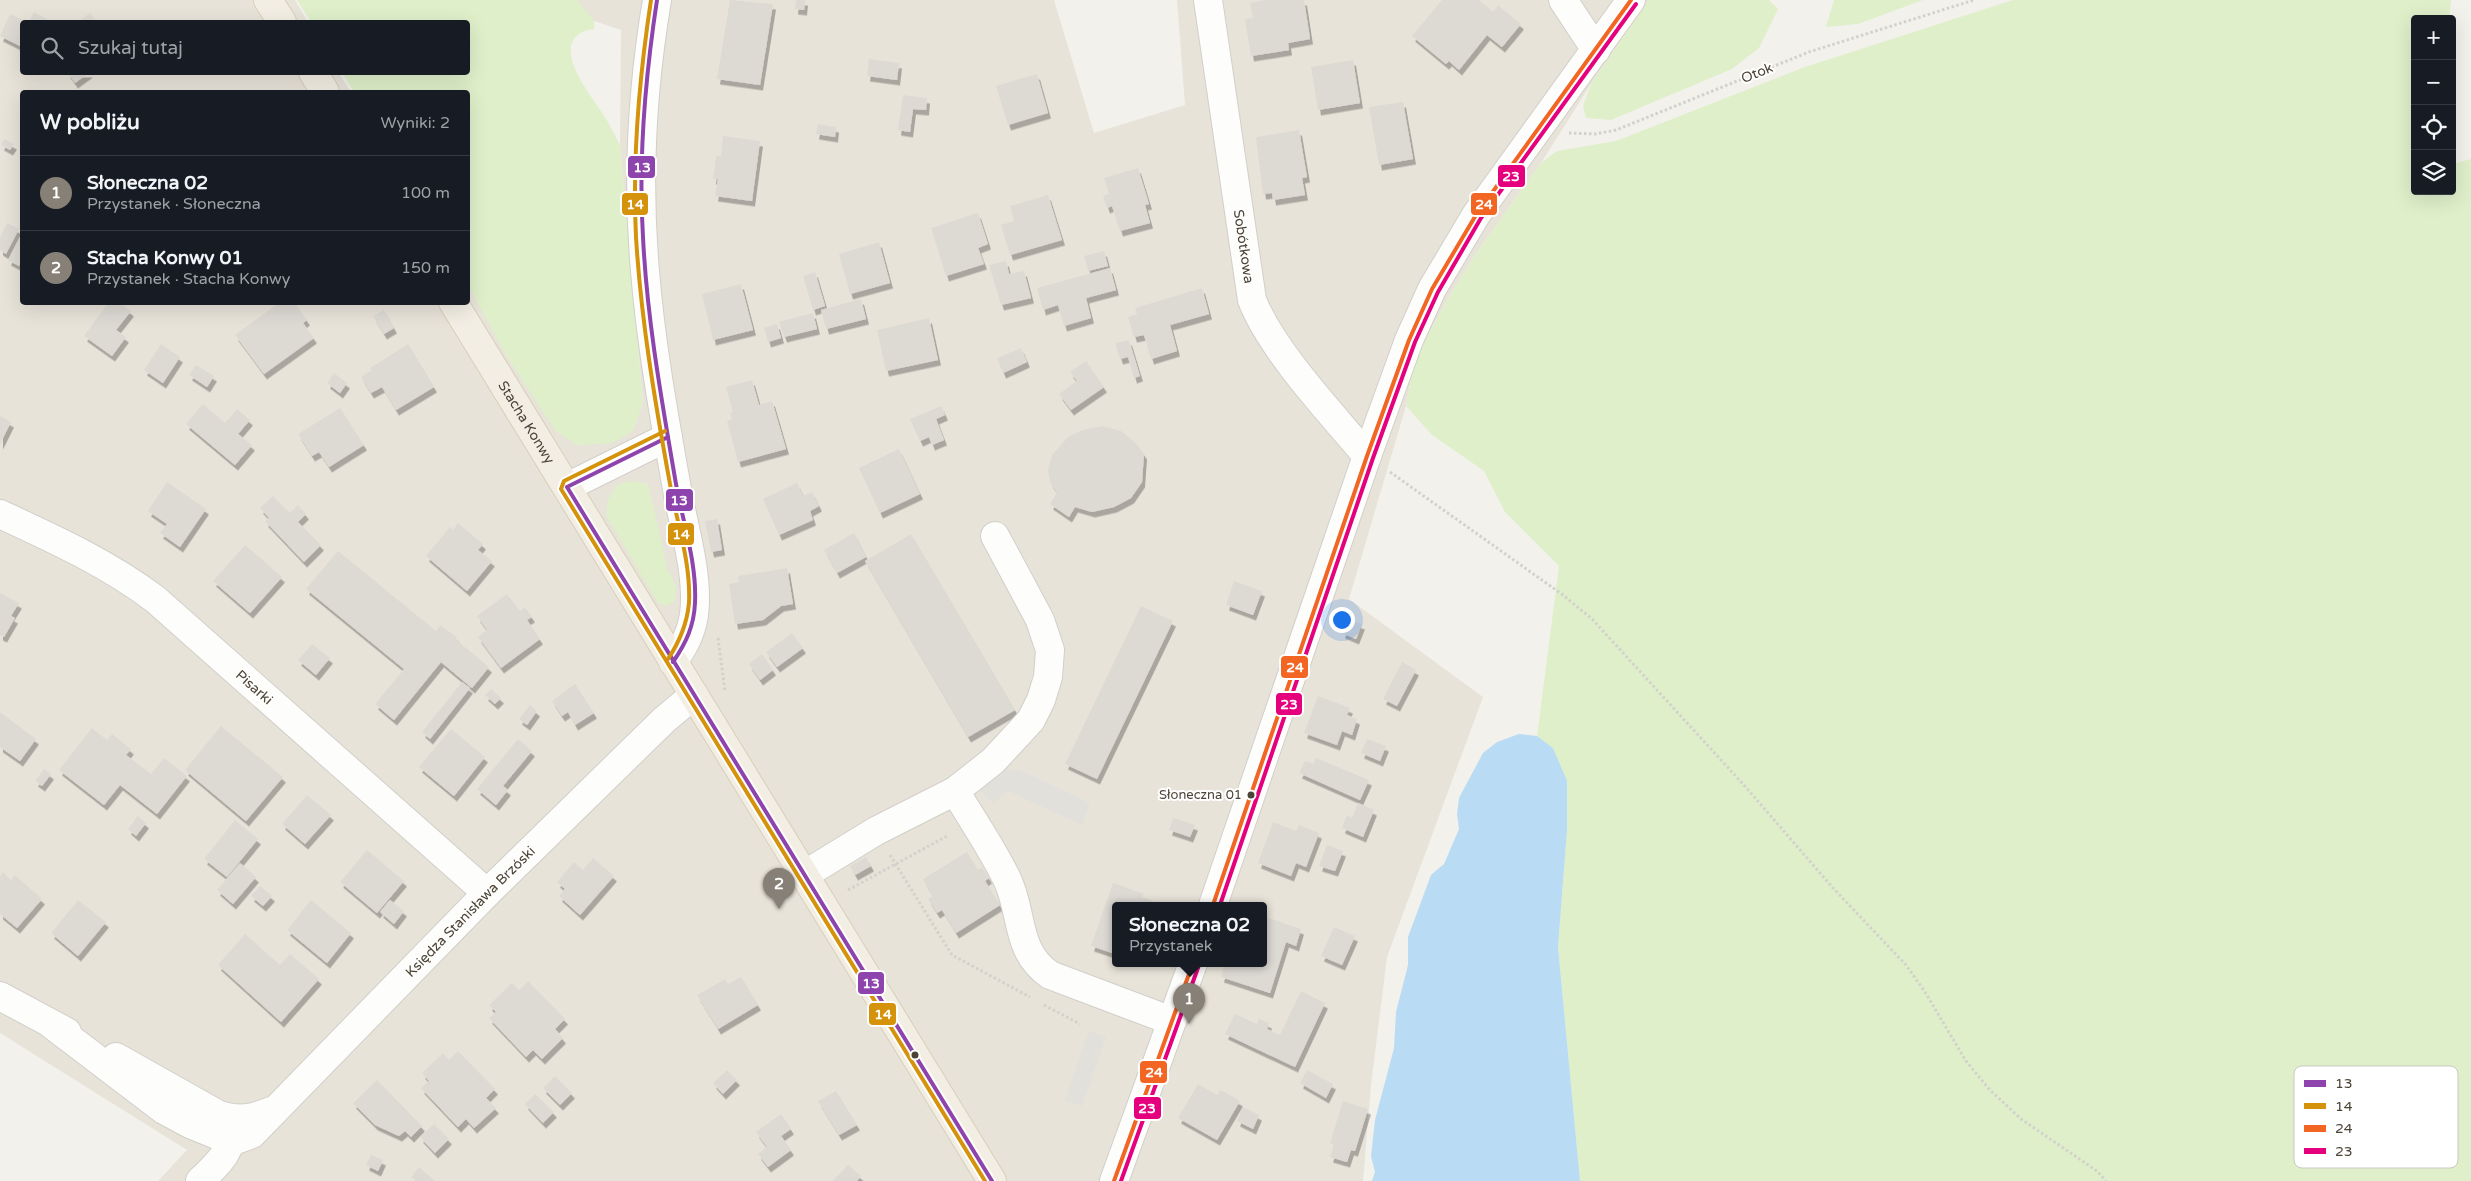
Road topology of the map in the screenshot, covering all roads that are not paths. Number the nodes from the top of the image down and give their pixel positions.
1 (268, 0) edge
2 (657, 0) edge
3 (1208, 0) edge
4 (1563, 0) edge
5 (1631, 0) edge
6 (281, 20) edge
7 (1596, 50) junction
8 (315, 75) edge
9 (324, 90) edge
10 (455, 305) edge
11 (668, 436) junction
12 (1368, 456) junction
13 (567, 487) junction
14 (0, 514) edge
15 (995, 536) dead end
16 (674, 662) junction
17 (694, 694) junction
18 (955, 791) junction
19 (804, 875) junction
20 (487, 893) junction
21 (1214, 902) edge
22 (1191, 967) edge
23 (0, 996) edge
24 (1172, 1021) junction
25 (239, 1131) junction
26 (200, 1181) edge
27 (992, 1181) edge
28 (1114, 1181) edge

1 - 6 main road
2 - 11 street
3 - 12 street, Sobótkowa
4 - 7 street
5 - 7 street
7 - 12 street
8 - 9 main road
10 - 13 main road, Stacha Konwy
11 - 13 street
11 - 16 street
12 - 21 street
13 - 16 main road, Stacha Konwy
14 - 20 street, Pisarki
15 - 18 street
16 - 17 main road, Stacha Konwy
17 - 19 main road, Stacha Konwy
17 - 20 street, Księdza Stanisława Brzóski
18 - 19 street
18 - 24 street
19 - 27 main road, Stacha Konwy
20 - 25 street, Księdza Stanisława Brzóski
22 - 24 street
23 - 25 street
24 - 28 street
25 - 26 street

